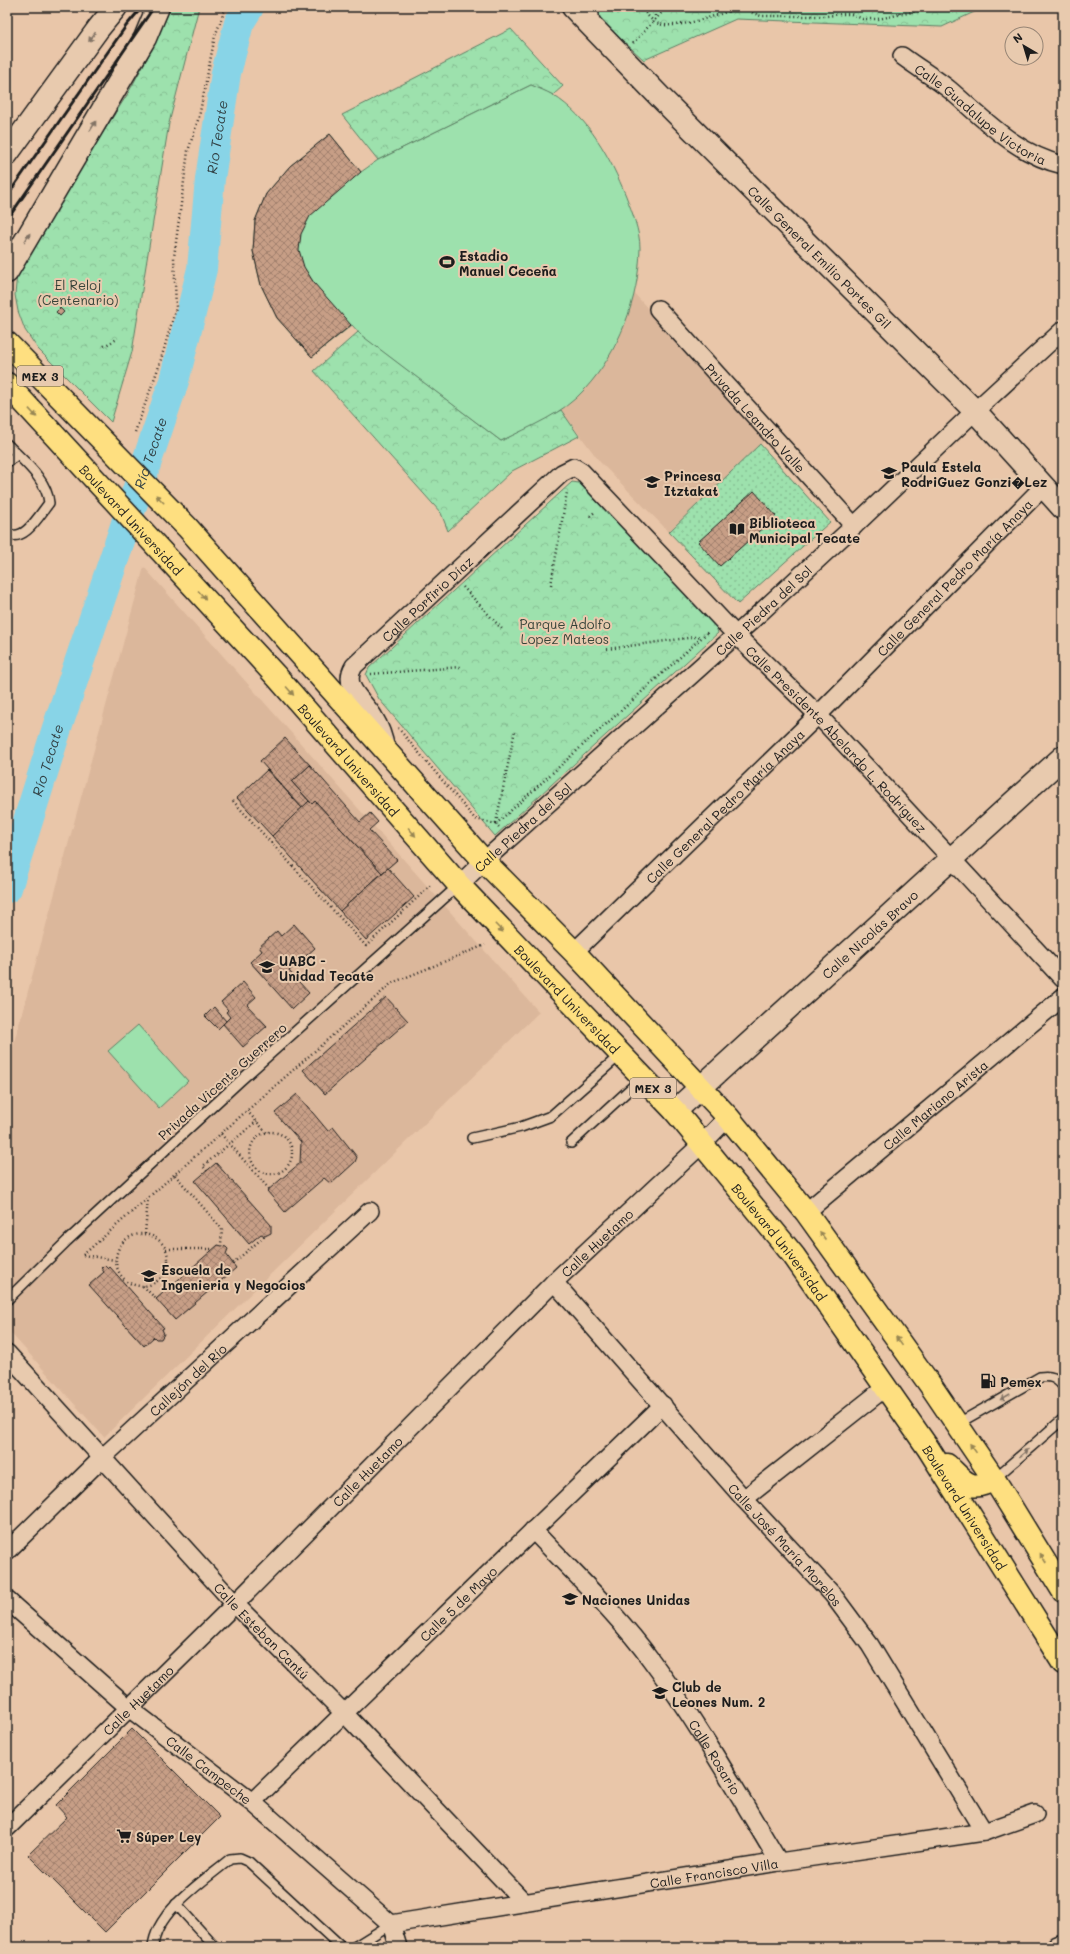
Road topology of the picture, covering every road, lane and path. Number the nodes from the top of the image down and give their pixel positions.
1 (116, 7) edge
2 (158, 7) edge
3 (226, 7) edge
4 (573, 7) edge
5 (593, 7) edge
6 (640, 7) edge
7 (655, 7) edge
8 (667, 7) edge
9 (741, 7) edge
10 (746, 7) edge
11 (938, 7) edge
12 (655, 21) junction
13 (596, 31) junction
14 (629, 46) dead end
15 (902, 56) dead end
16 (7, 154) edge
17 (1063, 165) edge
18 (7, 272) edge
19 (658, 309) dead end
20 (1063, 330) edge
21 (117, 339) dead end
22 (7, 343) edge
23 (104, 346) dead end
24 (7, 384) edge
25 (975, 410) junction
26 (136, 432) dead end
27 (7, 444) edge
28 (17, 455) junction
29 (7, 462) edge
30 (574, 467) joint
31 (1043, 487) junction
32 (567, 491) dead end
33 (1063, 508) edge
34 (854, 526) junction
35 (7, 533) edge
36 (551, 585) dead end
37 (463, 587) dead end
38 (721, 620) junction
39 (502, 629) dead end
40 (736, 635) junction
41 (704, 636) junction
42 (607, 649) dead end
43 (460, 667) dead end
44 (368, 680) dead end
45 (818, 715) junction
46 (396, 725) dead end
47 (515, 730) dead end
48 (387, 753) junction
49 (1063, 757) edge
50 (233, 801) dead end
51 (496, 824) junction
52 (509, 839) junction
53 (952, 860) junction
54 (484, 861) junction
55 (434, 882) dead end
56 (459, 885) junction
57 (485, 945) dead end
58 (574, 952) junction
59 (1063, 979) edge
60 (1063, 997) edge
61 (621, 1054) junction
62 (643, 1077) junction
63 (700, 1087) junction
64 (675, 1110) junction
65 (247, 1111) junction
66 (728, 1117) junction
67 (257, 1121) junction
68 (267, 1132) junction
69 (221, 1134) junction
70 (472, 1138) dead end
71 (571, 1143) dead end
72 (703, 1143) junction
73 (230, 1144) junction
74 (253, 1167) junction
75 (207, 1171) dead end
76 (175, 1175) junction
77 (269, 1189) dead end
78 (148, 1198) junction
79 (370, 1211) dead end
80 (806, 1212) junction
81 (145, 1234) junction
82 (265, 1236) dead end
83 (221, 1245) dead end
84 (214, 1248) dead end
85 (166, 1249) junction
86 (115, 1260) junction
87 (233, 1263) dead end
88 (554, 1282) junction
89 (144, 1286) junction
90 (156, 1299) dead end
91 (7, 1300) edge
92 (7, 1354) edge
93 (1063, 1386) edge
94 (886, 1388) junction
95 (663, 1405) junction
96 (1063, 1419) edge
97 (957, 1424) junction
98 (928, 1448) junction
99 (102, 1459) junction
100 (994, 1479) junction
101 (744, 1499) junction
102 (533, 1530) junction
103 (7, 1551) edge
104 (1063, 1591) edge
105 (7, 1600) edge
106 (235, 1604) junction
107 (1063, 1663) edge
108 (129, 1708) junction
109 (344, 1714) junction
110 (252, 1802) junction
111 (1035, 1814) dead end
112 (7, 1828) edge
113 (984, 1832) junction
114 (779, 1862) junction
115 (524, 1902) junction
116 (176, 1904) junction
117 (391, 1924) junction
118 (1063, 1946) edge
119 (153, 1947) edge
120 (216, 1947) edge
121 (341, 1947) edge
122 (354, 1947) edge
123 (398, 1947) edge
124 (1058, 1947) edge

1 -> 16 street
18 -> 2 street
3 - 26 path
4 - 13 street, Calle General Emilio Portes Gil
5 - 13 lane
6 - 12 path
7 - 12 path
8 - 12 path
9 - 12 path
10 - 11 path
12 - 14 path
13 - 25 street, Calle General Emilio Portes Gil
15 - 17 street, Calle Guadalupe Victoria
19 - 34 street, Privada Leandro Valle
20 - 25 street, Calle Piedra del Sol
21 - 23 path
48 -> 22 main road, MEX 3
24 -> 56 main road, Boulevard Universidad / MEX 3
25 - 31 street, Calle General Emilio Portes Gil
25 - 34 street, Calle Piedra del Sol
27 - 28 lane
28 - 29 lane
28 - 35 lane
30 - 38 street, Calle Presidente Abelardo L. Rodríguez
30 - 48 street, Calle Porfirio Díaz
31 - 33 street, Calle General Emilio Portes Gil
31 - 45 street, Calle General Pedro María Anaya
32 - 36 path
34 - 40 street, Calle Piedra del Sol
37 - 39 path
38 - 40 street, Calle Presidente Abelardo L. Rodríguez
38 - 41 path
40 - 45 street, Calle Presidente Abelardo L. Rodríguez
40 - 52 street, Calle Piedra del Sol
41 - 42 path
41 - 51 path
43 - 44 path
45 - 53 street, Calle Presidente Abelardo L. Rodríguez
45 - 58 street, Calle General Pedro María Anaya
46 - 51 path
47 - 51 path
48 - 54 main road, MEX 3
49 - 53 street, Calle Nicolás Bravo
50 - 55 path
51 - 52 path
52 - 54 street, Calle Piedra del Sol
53 - 59 street, Calle Presidente Abelardo L. Rodríguez
53 - 63 street, Calle Nicolás Bravo
54 - 56 street, Calle Piedra del Sol
54 - 58 main road, MEX 3
56 -> 61 main road, Boulevard Universidad / MEX 3
56 - 91 lane, Privada Vicente Guerrero
57 - 65 path
58 - 63 main road, MEX 3
60 - 80 street, Calle Mariano Arista
61 - 62 main road, Boulevard Universidad / MEX 3
61 - 70 lane
62 - 64 main road, Boulevard Universidad / MEX 3
62 - 71 lane
63 - 64 street, Calle Nicolás Bravo
63 - 66 main road, MEX 3
64 - 72 main road, Boulevard Universidad / MEX 3
65 - 67 path
65 - 69 path
66 - 72 street, Calle Huetamo
66 - 80 main road, MEX 3
67 - 68 path
67 - 73 path
68 - 74 path
68 - 74 path
69 - 73 path
69 - 76 path
72 - 88 street, Calle Huetamo
72 - 94 main road, Boulevard Universidad / MEX 3
73 - 74 path
73 - 75 path
74 - 77 path
76 - 78 path
76 - 83 path
78 - 81 path
78 - 86 path
79 - 99 street, Callejón del Río
97 -> 80 main road, MEX 3
81 - 85 path
81 - 86 path
82 - 87 path
84 - 85 path
85 - 89 path
86 - 89 path
88 - 95 street, Calle José María Morelos
88 - 106 street, Calle Huetamo
89 - 90 path
92 - 99 street, Calle Esteban Cantú
93 -> 97 lane
94 - 98 main road, Boulevard Universidad / MEX 3
94 - 101 street
95 - 101 street, Calle José María Morelos
95 - 102 street, Calle 5 de Mayo
100 -> 96 lane
100 -> 97 main road, MEX 3
98 - 100 main road
98 - 107 main road, Boulevard Universidad / MEX 3
99 - 103 street, Callejón del Río
99 - 106 street, Calle Esteban Cantú
104 -> 100 main road, MEX 3
101 - 113 street, Calle José María Morelos
102 - 109 street, Calle 5 de Mayo
102 - 114 street, Calle Rosario
105 - 108 street, Calle Campeche
106 - 108 street, Calle Huetamo
106 - 109 street, Calle Esteban Cantú
108 - 110 street, Calle Campeche
108 - 112 street, Calle Huetamo
109 - 110 street, Calle 5 de Mayo
109 - 115 street, Calle Esteban Cantú
110 - 117 street, Calle Campeche
111 - 113 street, Calle Francisco Villa
113 - 114 street, Calle Francisco Villa
114 - 115 street, Calle Francisco Villa
115 - 117 street, Calle Francisco Villa
116 - 119 lane
116 - 120 lane
116 - 121 lane
117 - 122 lane
117 - 123 street
118 - 124 street

